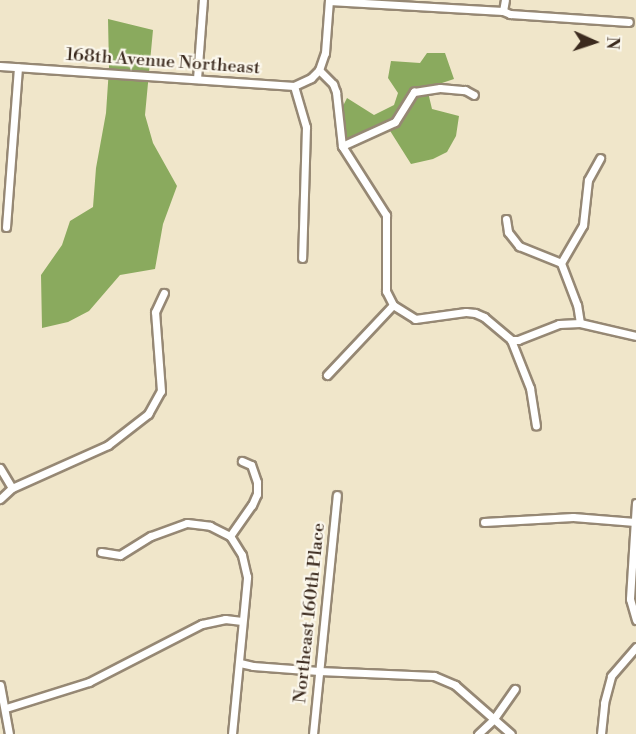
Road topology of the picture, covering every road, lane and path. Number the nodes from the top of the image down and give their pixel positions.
1 (203, 0) edge
2 (329, 0) edge
3 (505, 0) edge
4 (503, 11) junction
5 (629, 22) dead end
6 (0, 66) edge
7 (18, 67) junction
8 (319, 70) junction
9 (197, 79) junction
10 (294, 86) junction
11 (474, 95) dead end
12 (342, 147) junction
13 (600, 158) dead end
14 (506, 219) dead end
15 (6, 227) dead end
16 (302, 258) dead end
17 (561, 263) junction
18 (164, 293) dead end
19 (393, 305) junction
20 (580, 323) junction
21 (636, 336) edge
22 (511, 340) junction
23 (327, 375) dead end
24 (536, 426) dead end
25 (242, 461) dead end
26 (0, 468) edge
27 (12, 488) junction
28 (337, 495) dead end
29 (0, 499) edge
30 (636, 503) edge
31 (484, 522) dead end
32 (635, 522) edge
33 (230, 536) junction
34 (100, 552) dead end
35 (636, 620) edge
36 (242, 621) junction
37 (636, 647) edge
38 (240, 663) junction
39 (319, 671) junction
40 (0, 685) edge
41 (515, 689) dead end
42 (6, 708) junction
43 (493, 720) junction
44 (9, 734) edge
45 (232, 734) edge
46 (313, 734) edge
47 (478, 734) edge
48 (512, 734) edge
49 (601, 734) edge

1 - 9 street
2 - 4 street
2 - 8 street
3 - 4 street
4 - 5 street
6 - 7 street, 168th Avenue Northeast
7 - 9 street, 168th Avenue Northeast
7 - 15 street
8 - 10 street
8 - 12 street
9 - 10 street, 168th Avenue Northeast
10 - 16 street
11 - 12 street
12 - 19 street
13 - 17 street
14 - 17 street
17 - 20 street
18 - 27 street
19 - 22 street
19 - 23 street
20 - 21 street
20 - 22 street
22 - 24 street
25 - 33 street
26 - 27 street
27 - 29 street
28 - 39 street, Northeast 160th Place
30 - 32 street
31 - 32 street
32 - 35 street
33 - 34 street
33 - 36 street
36 - 38 street
36 - 42 street
37 - 49 street
38 - 39 street
38 - 45 street
39 - 43 street
39 - 46 street, Northeast 160th Place
40 - 42 street
41 - 43 street
42 - 44 street
43 - 47 street
43 - 48 street

